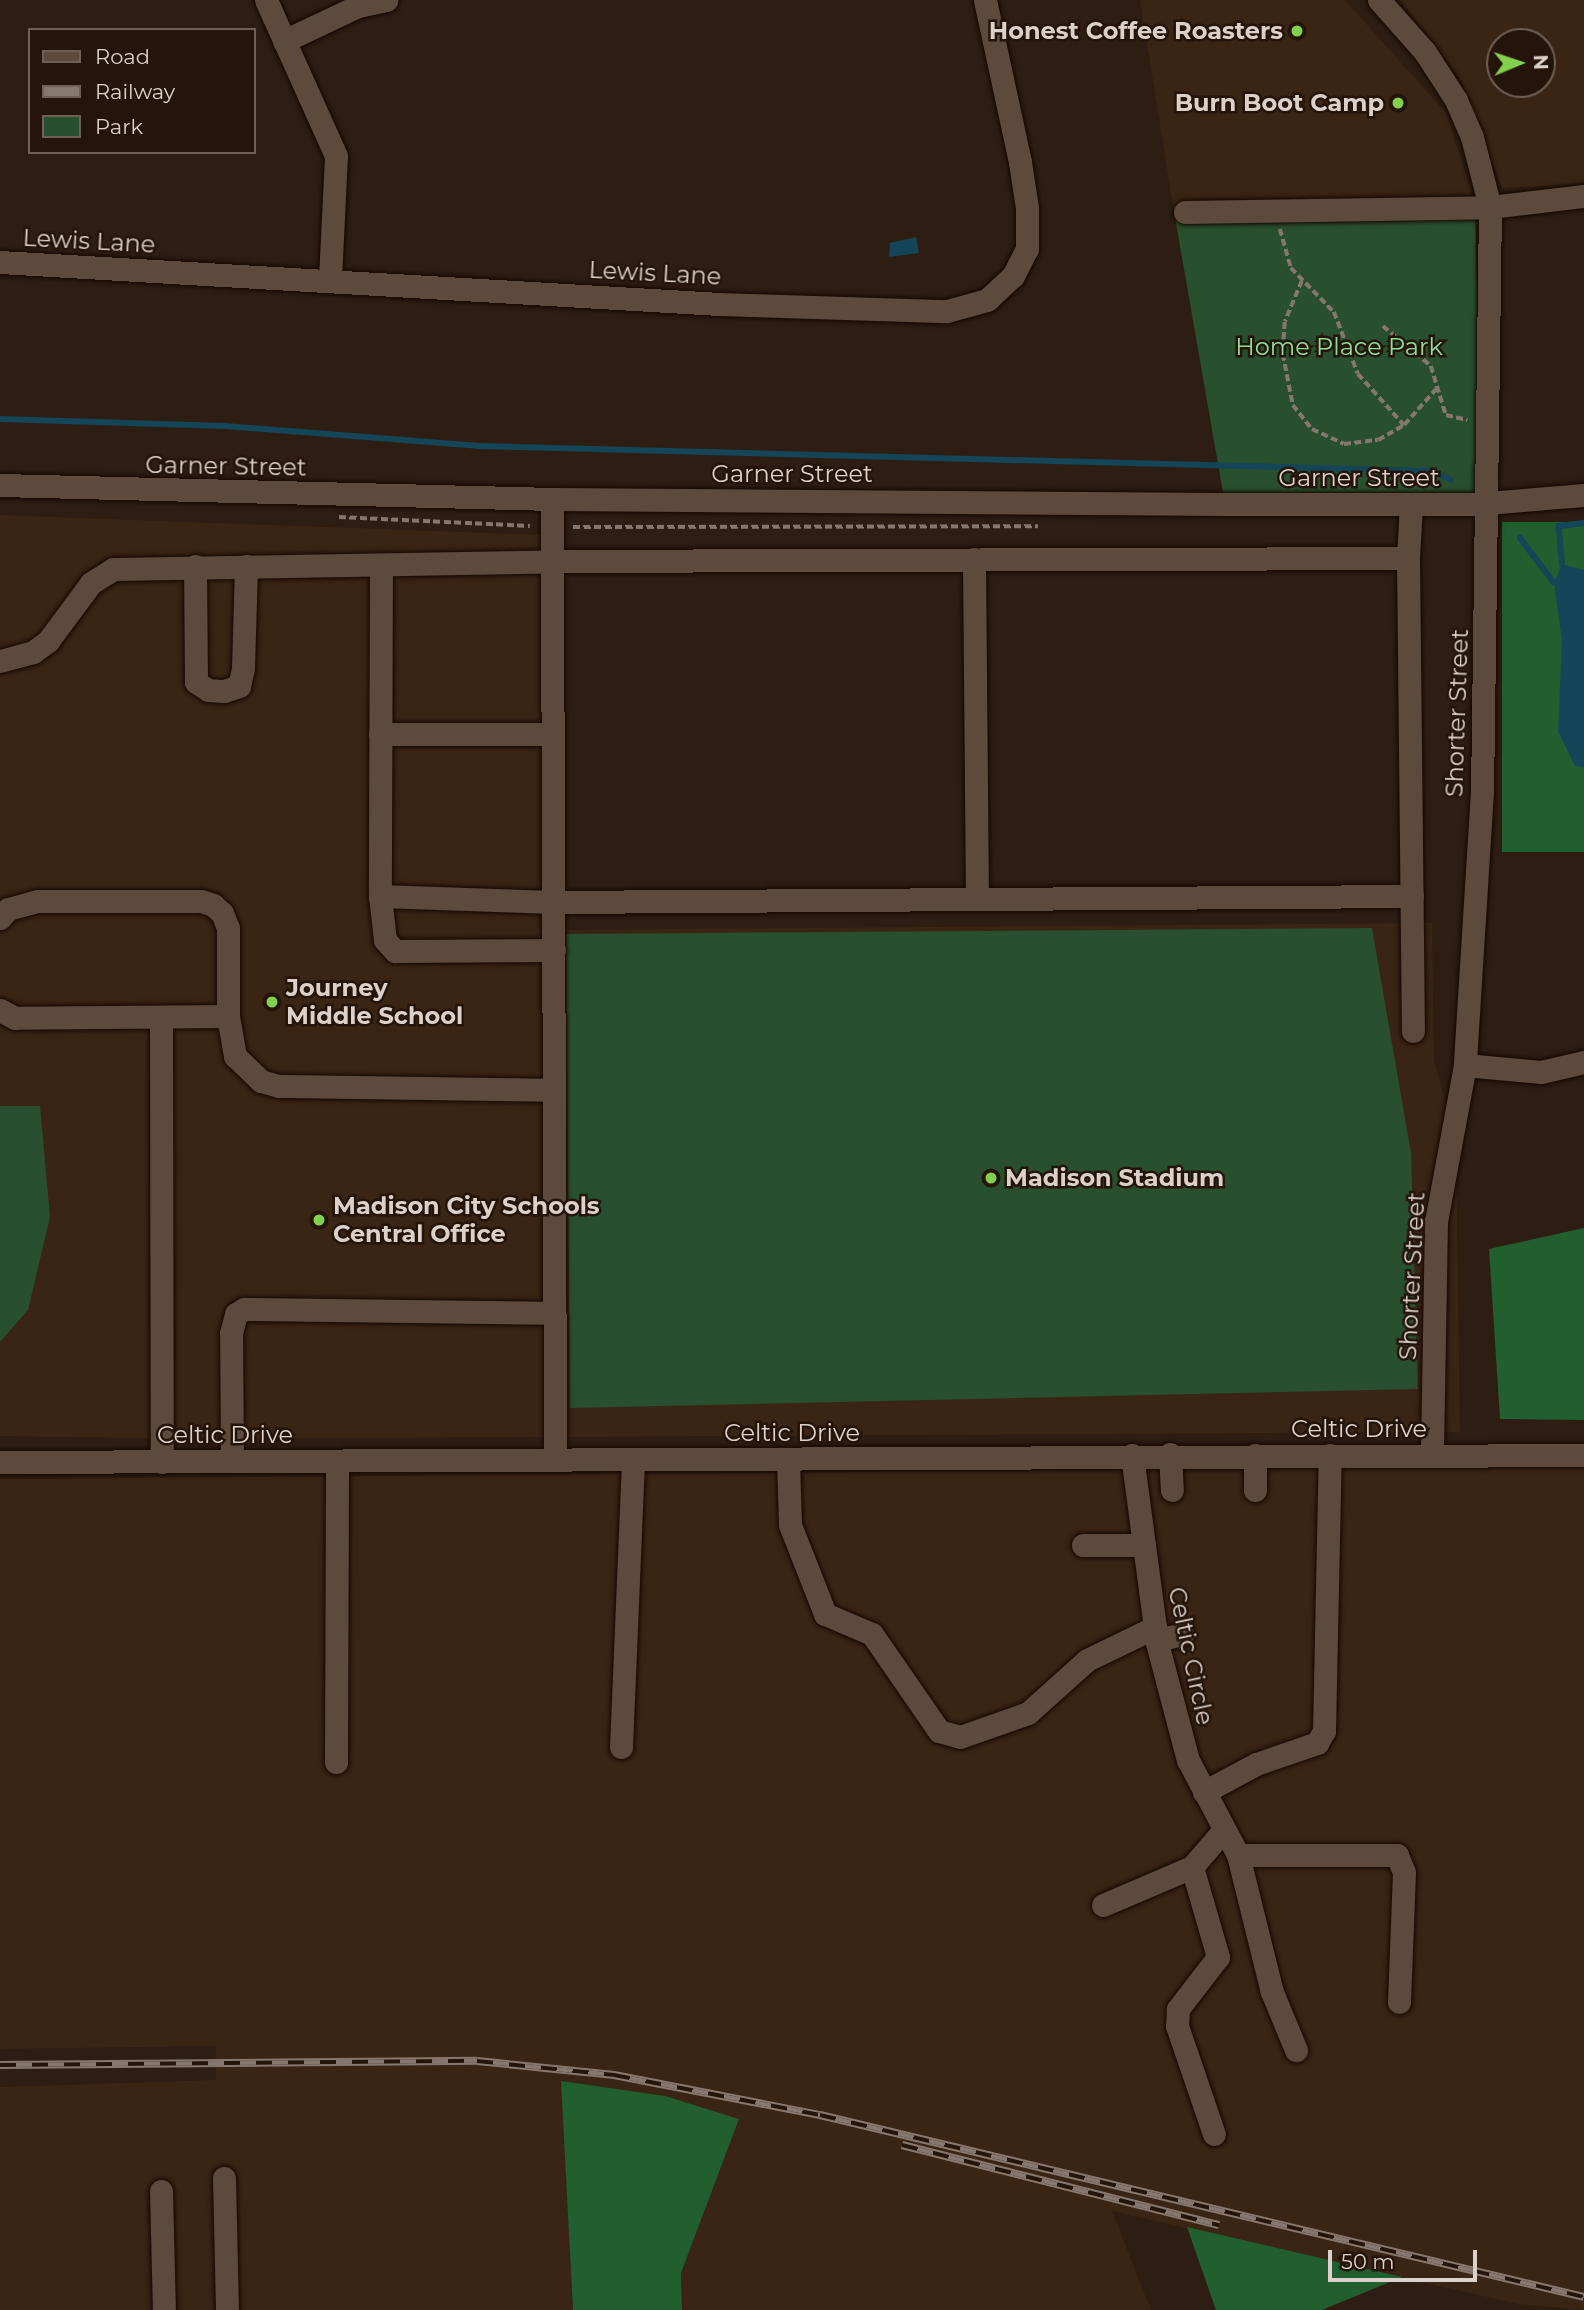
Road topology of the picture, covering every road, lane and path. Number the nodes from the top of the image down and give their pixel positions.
1 (265, 0) edge
2 (386, 0) edge
3 (985, 0) edge
4 (1379, 0) edge
5 (284, 41) junction
6 (1584, 196) edge
7 (1490, 207) junction
8 (1279, 209) junction
9 (1185, 212) dead end
10 (0, 262) edge
11 (330, 279) junction
12 (1302, 281) junction
13 (1383, 326) dead end
14 (1437, 388) junction
15 (1468, 420) dead end
16 (1404, 425) junction
17 (0, 485) edge
18 (1584, 495) edge
19 (552, 499) junction
20 (1488, 503) junction
21 (1411, 504) junction
22 (1408, 558) junction
23 (974, 559) junction
24 (552, 561) junction
25 (195, 566) junction
26 (246, 566) junction
27 (381, 567) junction
28 (0, 661) edge
29 (380, 734) junction
30 (553, 734) junction
31 (380, 896) junction
32 (1412, 896) junction
33 (977, 899) junction
34 (553, 902) junction
35 (0, 918) edge
36 (554, 950) junction
37 (0, 1010) edge
38 (228, 1016) junction
39 (161, 1018) junction
40 (1413, 1031) dead end
41 (1584, 1062) edge
42 (1465, 1065) junction
43 (554, 1090) junction
44 (554, 1313) junction
45 (1170, 1454) junction
46 (1132, 1455) junction
47 (1255, 1455) junction
48 (1330, 1455) junction
49 (1584, 1455) edge
50 (1433, 1456) junction
51 (555, 1460) junction
52 (633, 1460) junction
53 (788, 1460) junction
54 (232, 1461) junction
55 (337, 1461) junction
56 (0, 1462) edge
57 (162, 1462) junction
58 (1172, 1490) dead end
59 (1255, 1490) dead end
60 (1083, 1545) dead end
61 (1144, 1545) junction
62 (1156, 1633) junction
63 (1182, 1634) dead end
64 (621, 1747) dead end
65 (336, 1762) dead end
66 (1204, 1793) junction
67 (1223, 1831) junction
68 (1238, 1855) junction
69 (1192, 1867) junction
70 (1103, 1905) dead end
71 (1399, 2002) dead end
72 (1296, 2050) dead end
73 (1214, 2134) dead end
74 (224, 2178) dead end
75 (161, 2190) dead end
76 (164, 2310) edge
77 (227, 2310) edge

1 - 5 street
2 - 5 street
3 - 11 street, Lewis Lane
4 - 7 street, Shorter Street
5 - 11 street
6 - 7 street
7 - 8 street
7 - 20 street, Shorter Street
8 - 9 street
8 - 12 path
10 - 11 street, Lewis Lane
12 - 16 path
12 - 16 path
13 - 14 path
14 - 15 path
14 - 16 path
17 - 19 street, Garner Street
18 - 20 street, Garner Street
19 - 21 street, Garner Street
19 - 24 street
20 - 21 street, Garner Street
20 - 42 street, Shorter Street
21 - 22 street
22 - 23 street
22 - 32 street
23 - 24 street
23 - 33 street
24 - 27 street
24 - 30 street
25 - 26 street
25 - 26 street
25 - 28 street
26 - 27 street
27 - 29 street
29 - 30 street
29 - 31 street
30 - 34 street
31 - 34 street
31 - 36 street
32 - 33 street
32 - 40 street
33 - 34 street
34 - 36 street
35 - 38 street
36 - 43 street
37 - 39 street
38 - 39 street
38 - 43 street
39 - 57 street
41 - 42 street
42 - 50 street, Shorter Street
43 - 44 street
44 - 51 street
44 - 54 street
45 - 46 street, Celtic Drive
45 - 47 street, Celtic Drive
45 - 58 street
46 - 53 street, Celtic Drive
46 - 61 street, Celtic Circle
47 - 48 street, Celtic Drive
47 - 59 street
48 - 50 street, Celtic Drive
48 - 66 street
49 - 50 street, Celtic Drive
51 - 52 street, Celtic Drive
51 - 55 street, Celtic Drive
52 - 53 street, Celtic Drive
52 - 64 street
53 - 62 street
54 - 55 street, Celtic Drive
54 - 57 street, Celtic Drive
55 - 65 street
56 - 57 street, Celtic Drive
60 - 61 street
61 - 62 street, Celtic Circle
62 - 63 street
62 - 66 street, Celtic Circle
66 - 67 street, Celtic Circle
67 - 68 street, Celtic Circle
67 - 69 street
68 - 71 street
68 - 72 street, Celtic Circle
69 - 70 street
69 - 73 street
74 - 77 street
75 - 76 street

